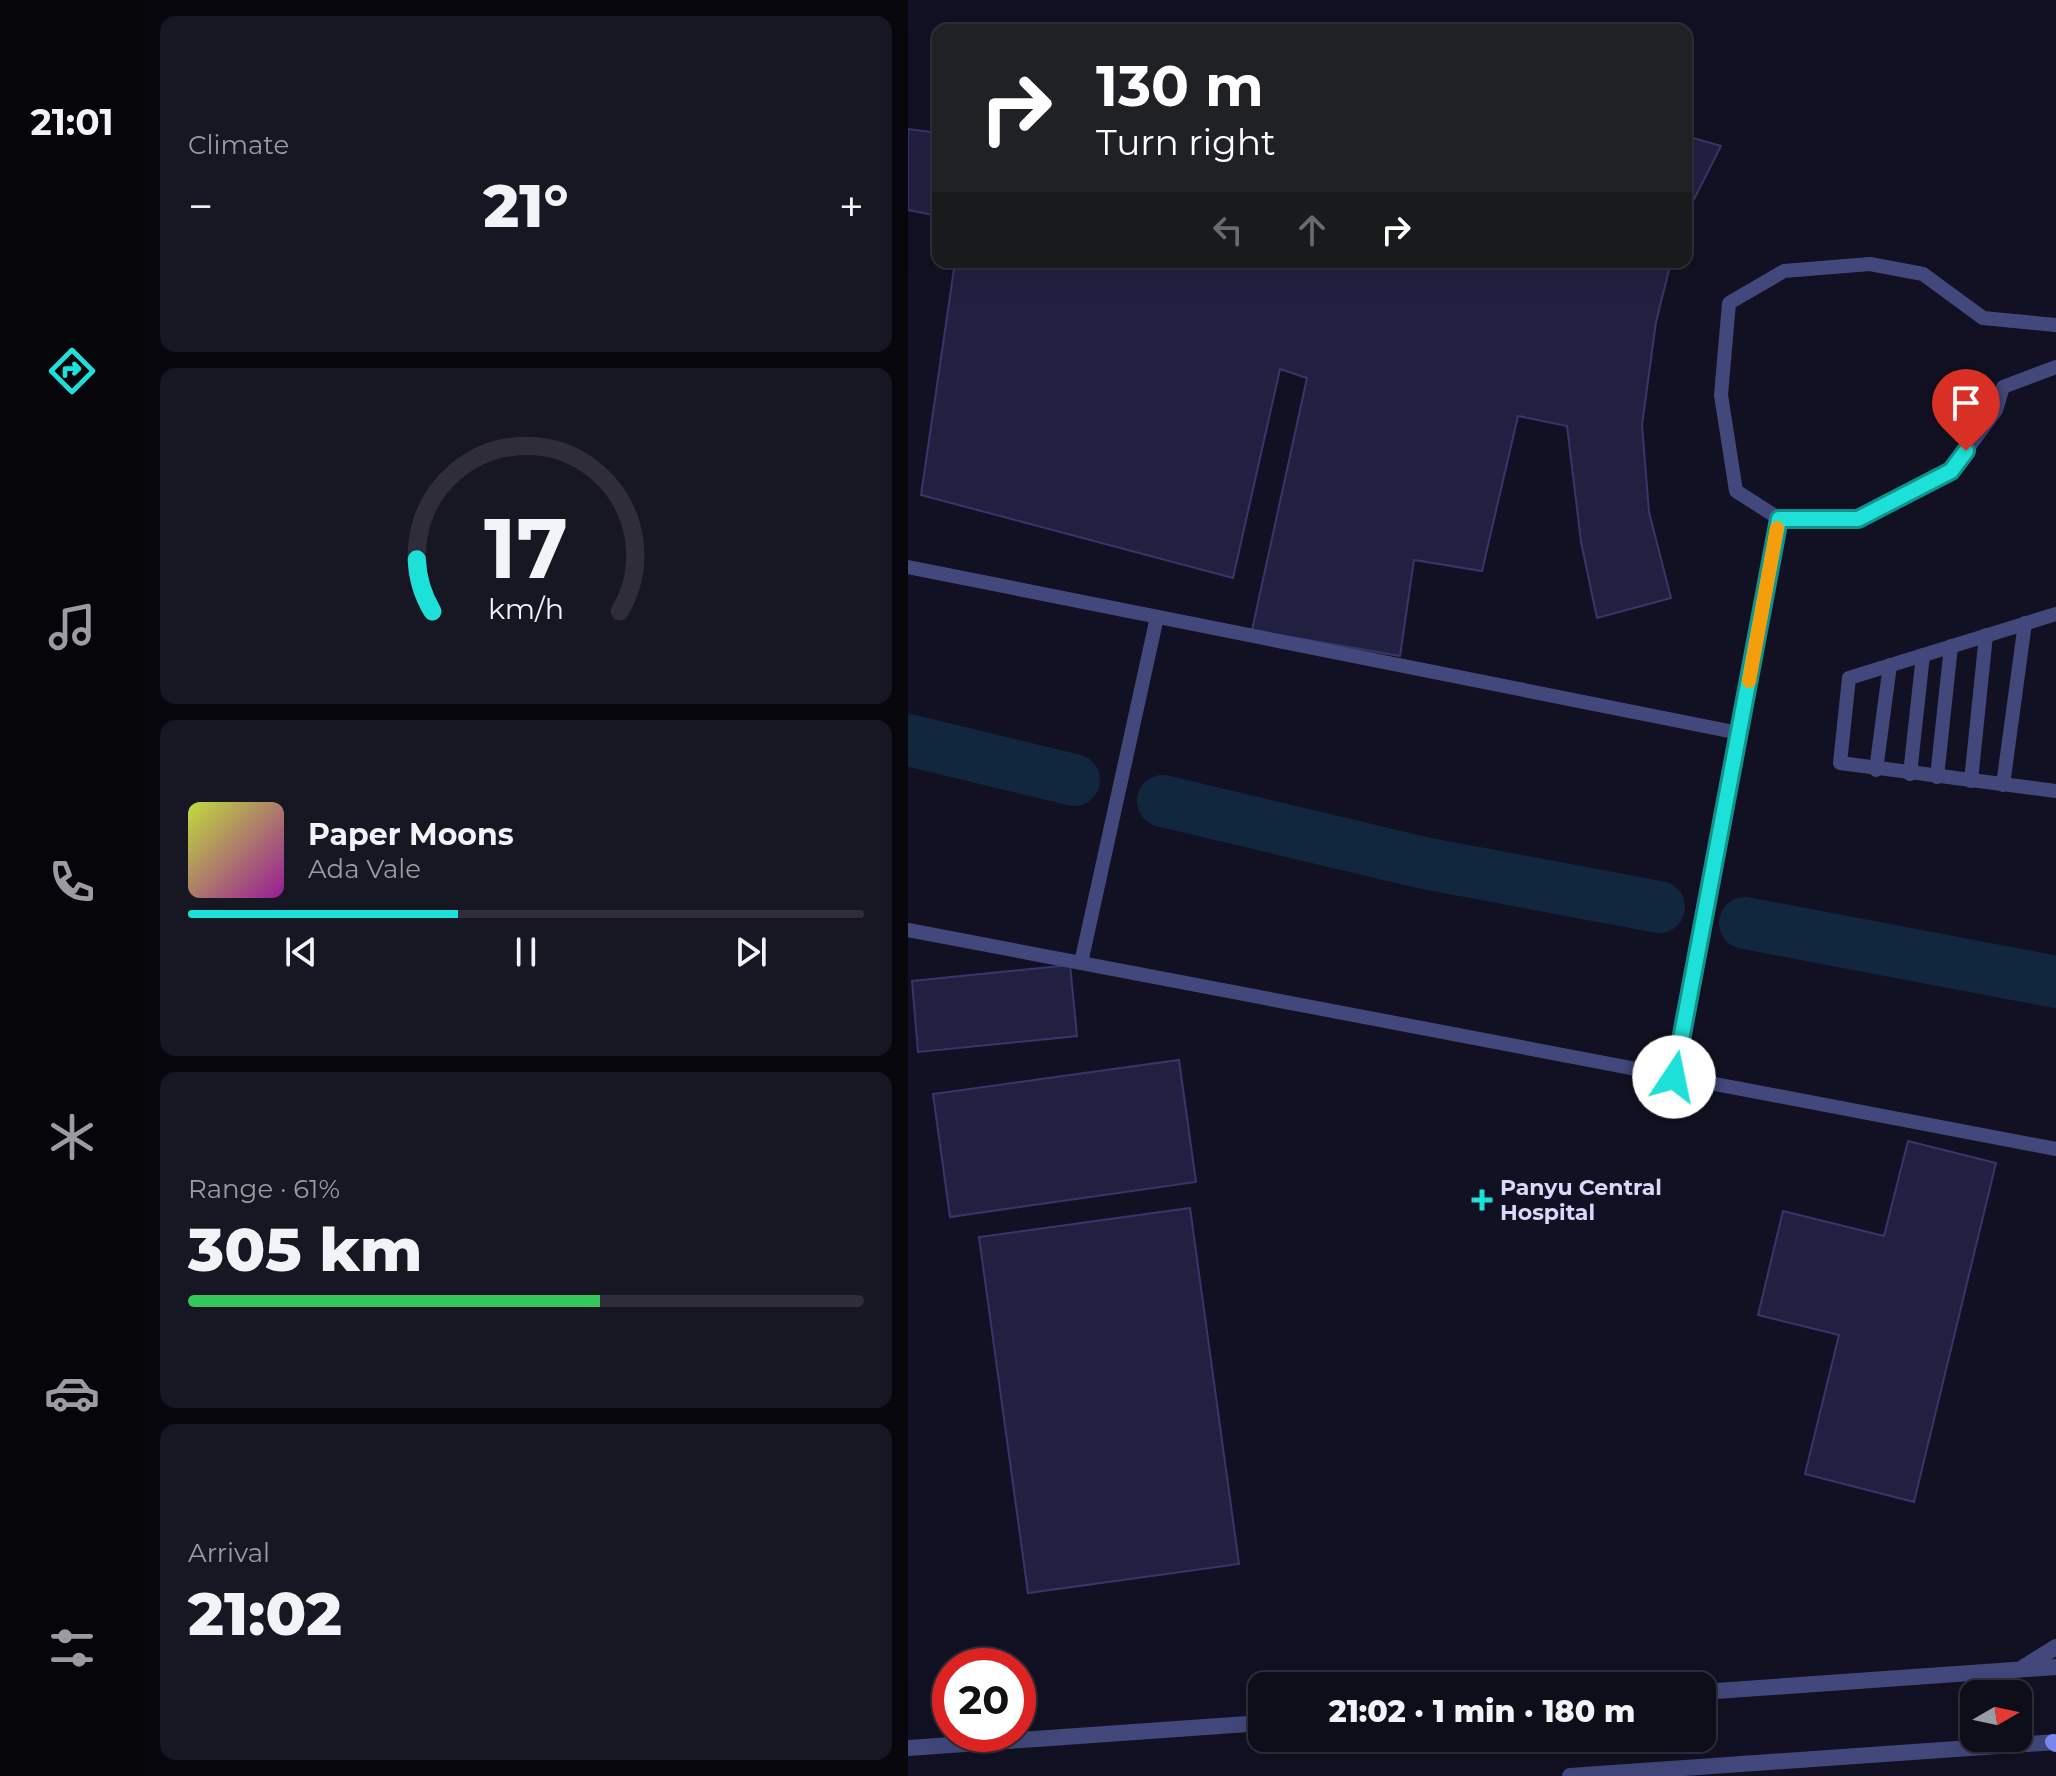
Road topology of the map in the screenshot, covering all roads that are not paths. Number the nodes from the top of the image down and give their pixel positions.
1 (2056, 325) edge
2 (2056, 367) edge
3 (1779, 519) junction
4 (908, 567) edge
5 (2056, 614) edge
6 (1157, 617) junction
7 (2025, 623) junction
8 (1986, 635) junction
9 (1951, 646) junction
10 (1923, 655) junction
11 (1890, 665) junction
12 (1739, 733) junction
13 (1876, 770) junction
14 (1910, 774) junction
15 (1937, 777) junction
16 (1971, 781) junction
17 (2003, 785) junction
18 (2056, 791) edge
19 (908, 930) edge
20 (1081, 963) junction
21 (1674, 1077) junction
22 (2056, 1149) edge
23 (2056, 1647) edge
24 (2056, 1667) edge
25 (2021, 1669) junction
26 (1716, 1691) edge
27 (1248, 1724) edge
28 (2055, 1743) edge
29 (908, 1748) edge
30 (1570, 1776) edge

1 - 3 lane
2 - 3 lane
3 - 12 lane
4 - 6 lane
5 - 7 lane
6 - 12 lane
6 - 20 lane
7 - 8 lane
7 - 17 lane
8 - 9 lane
8 - 16 lane
9 - 10 lane
9 - 15 lane
10 - 11 lane
10 - 14 lane
11 - 13 lane
11 - 13 lane
12 - 21 lane
13 - 14 lane
14 - 15 lane
15 - 16 lane
16 - 17 lane
17 - 18 lane
19 - 20 lane
20 - 21 lane
21 - 22 lane
23 - 25 street
24 - 25 street
25 - 26 street
27 - 29 street
28 - 30 street

